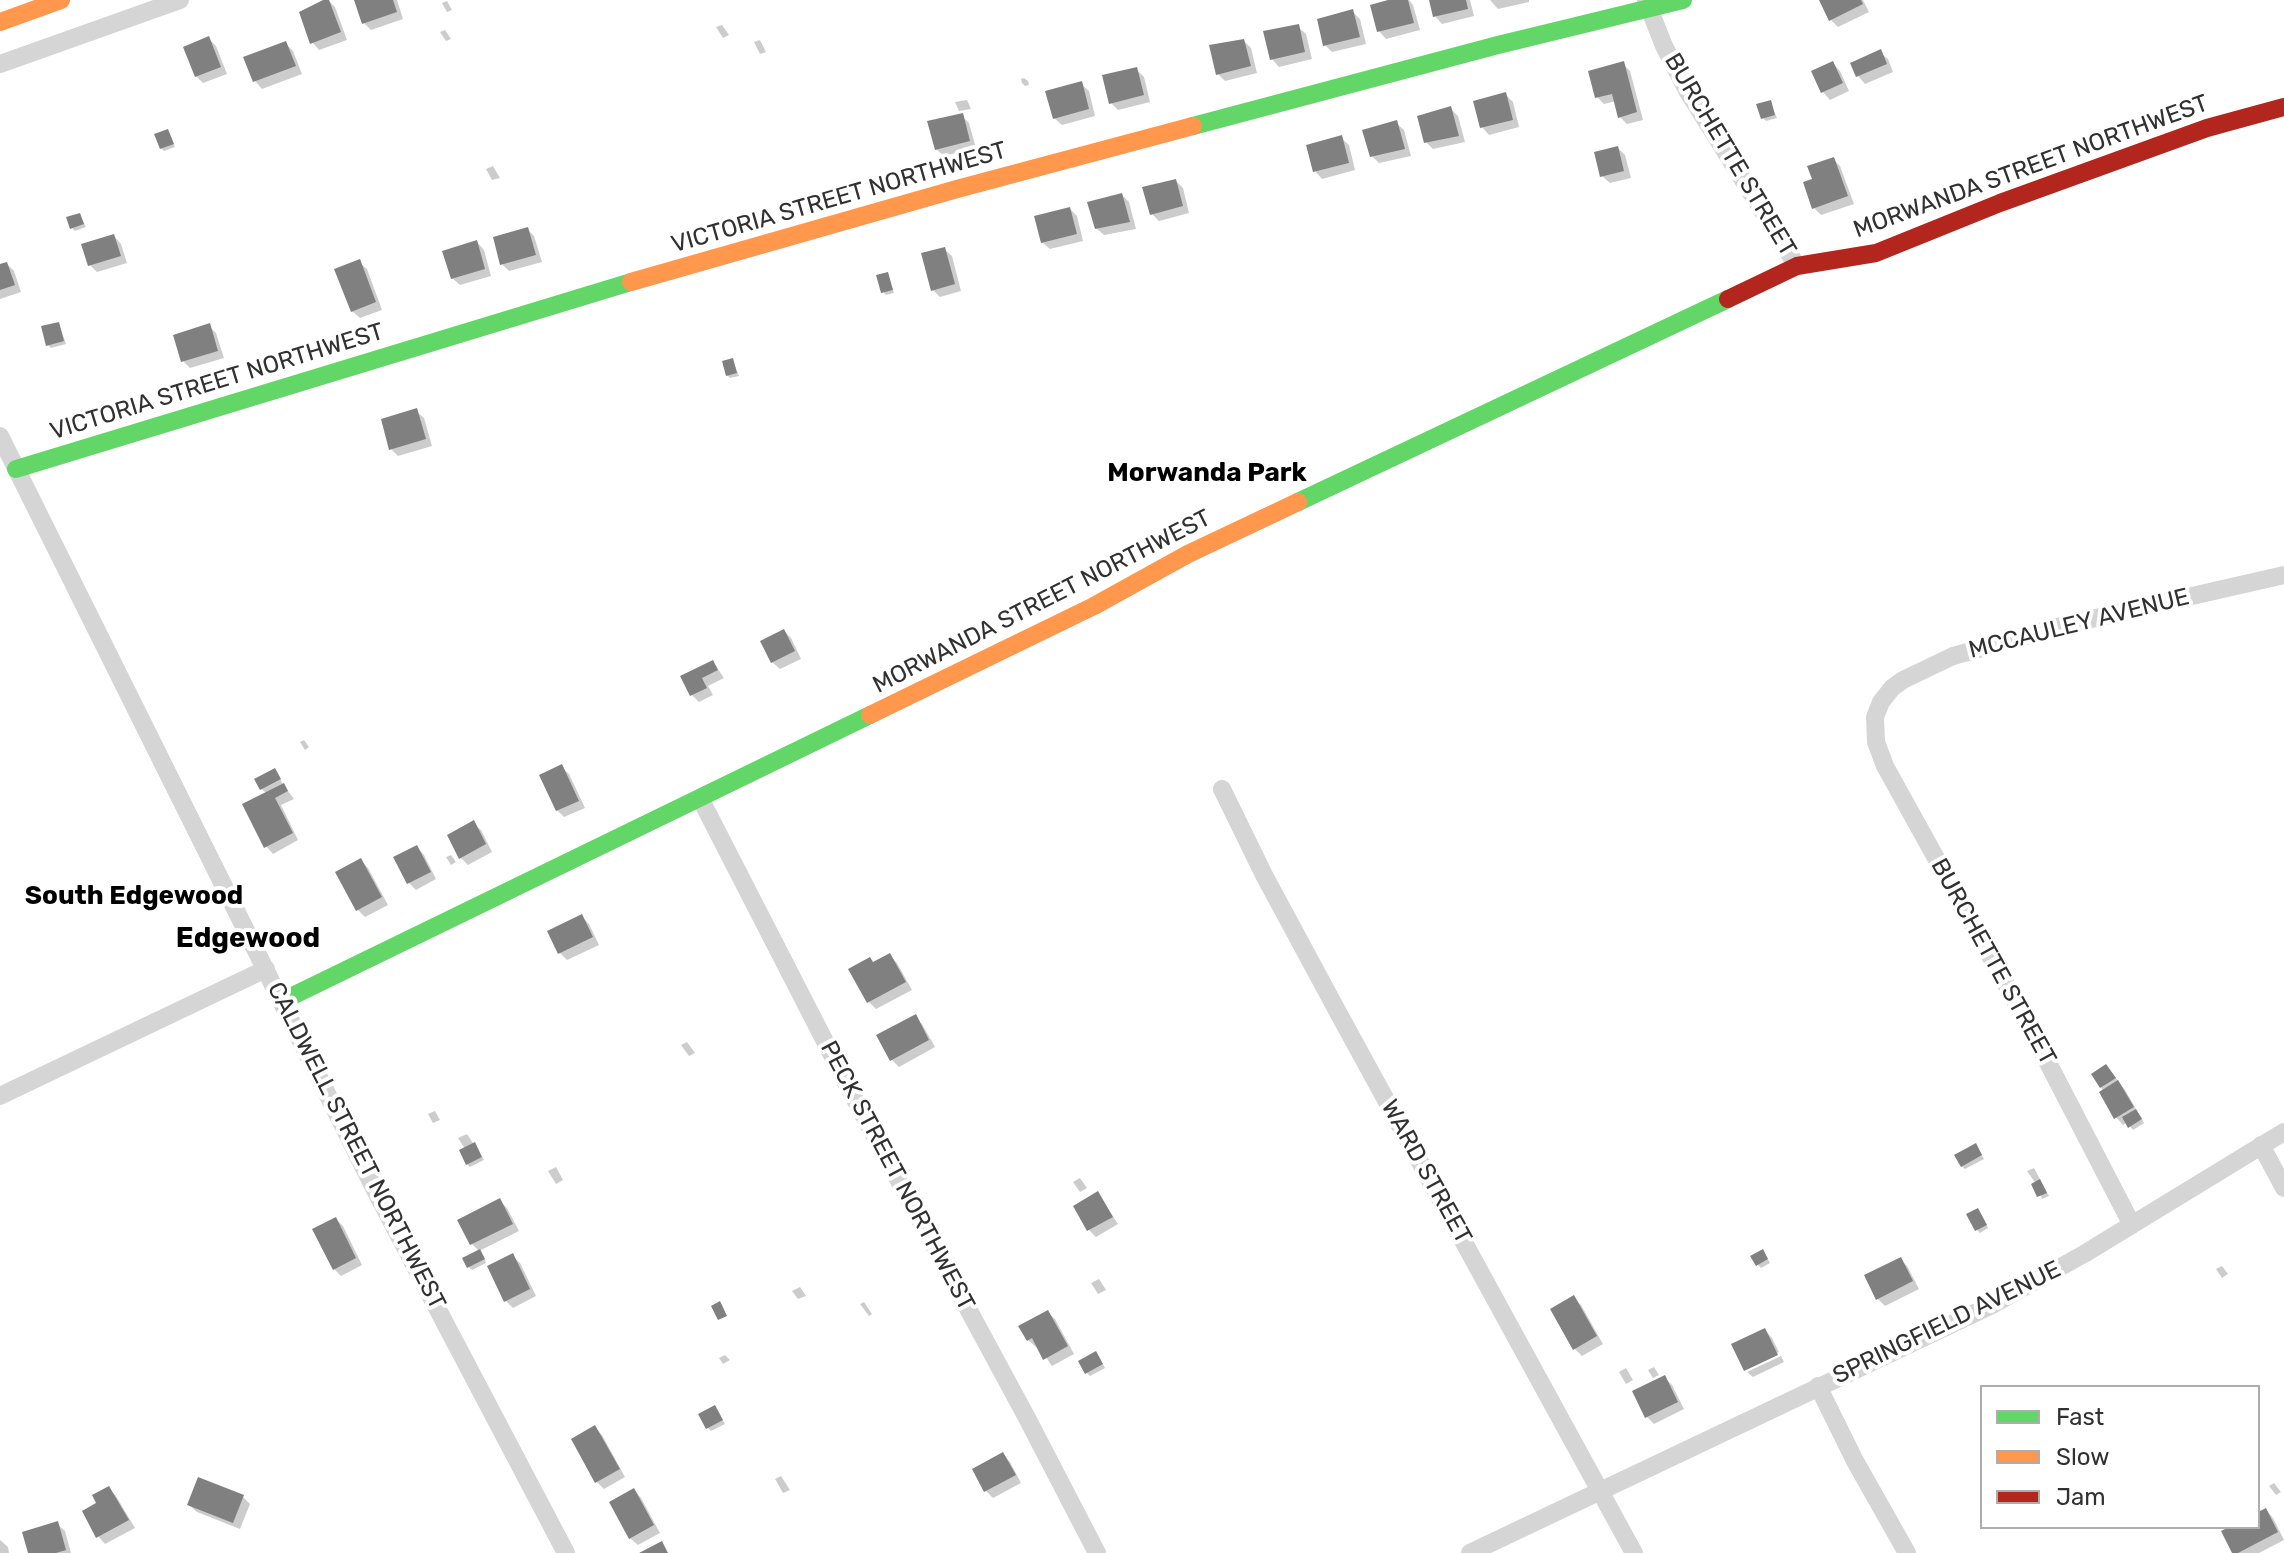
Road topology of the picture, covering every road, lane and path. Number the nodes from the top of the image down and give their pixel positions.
1 (61, 0) edge
2 (180, 0) edge
3 (1683, 0) edge
4 (1647, 5) edge
5 (0, 22) edge
6 (0, 64) edge
7 (2284, 107) edge
8 (1797, 266) junction
9 (0, 436) edge
10 (16, 469) junction
11 (2284, 575) edge
12 (1885, 697) joint
13 (1222, 789) dead end
14 (700, 798) junction
15 (266, 969) junction
16 (282, 1001) junction
17 (0, 1096) edge
18 (2284, 1132) edge
19 (2261, 1145) junction
20 (2284, 1188) edge
21 (2132, 1225) junction
22 (1818, 1386) junction
23 (1599, 1492) junction
24 (566, 1553) edge
25 (1097, 1553) edge
26 (1470, 1553) edge
27 (1634, 1553) edge
28 (1907, 1553) edge

1 - 5 street
2 - 6 street
3 - 4 street, VICTORIA STREET NORTHWEST
4 - 8 street, BURCHETTE STREET
4 - 10 street, VICTORIA STREET NORTHWEST
7 - 8 street, MORWANDA STREET NORTHWEST
8 - 14 street, MORWANDA STREET NORTHWEST
9 - 10 street, CALDWELL STREET NORTHWEST
10 - 15 street, CALDWELL STREET NORTHWEST
11 - 12 street, MCCAULEY AVENUE
12 - 21 street, BURCHETTE STREET
13 - 23 street, WARD STREET
14 - 16 street, MORWANDA STREET NORTHWEST
14 - 25 street, PECK STREET NORTHWEST
15 - 16 street, CALDWELL STREET NORTHWEST
15 - 17 street
16 - 24 street, CALDWELL STREET NORTHWEST
18 - 19 street, SPRINGFIELD AVENUE
19 - 20 street
19 - 21 street, SPRINGFIELD AVENUE
21 - 22 street, SPRINGFIELD AVENUE
22 - 23 street, SPRINGFIELD AVENUE
22 - 28 street
23 - 26 street, SPRINGFIELD AVENUE
23 - 27 street, WARD STREET

